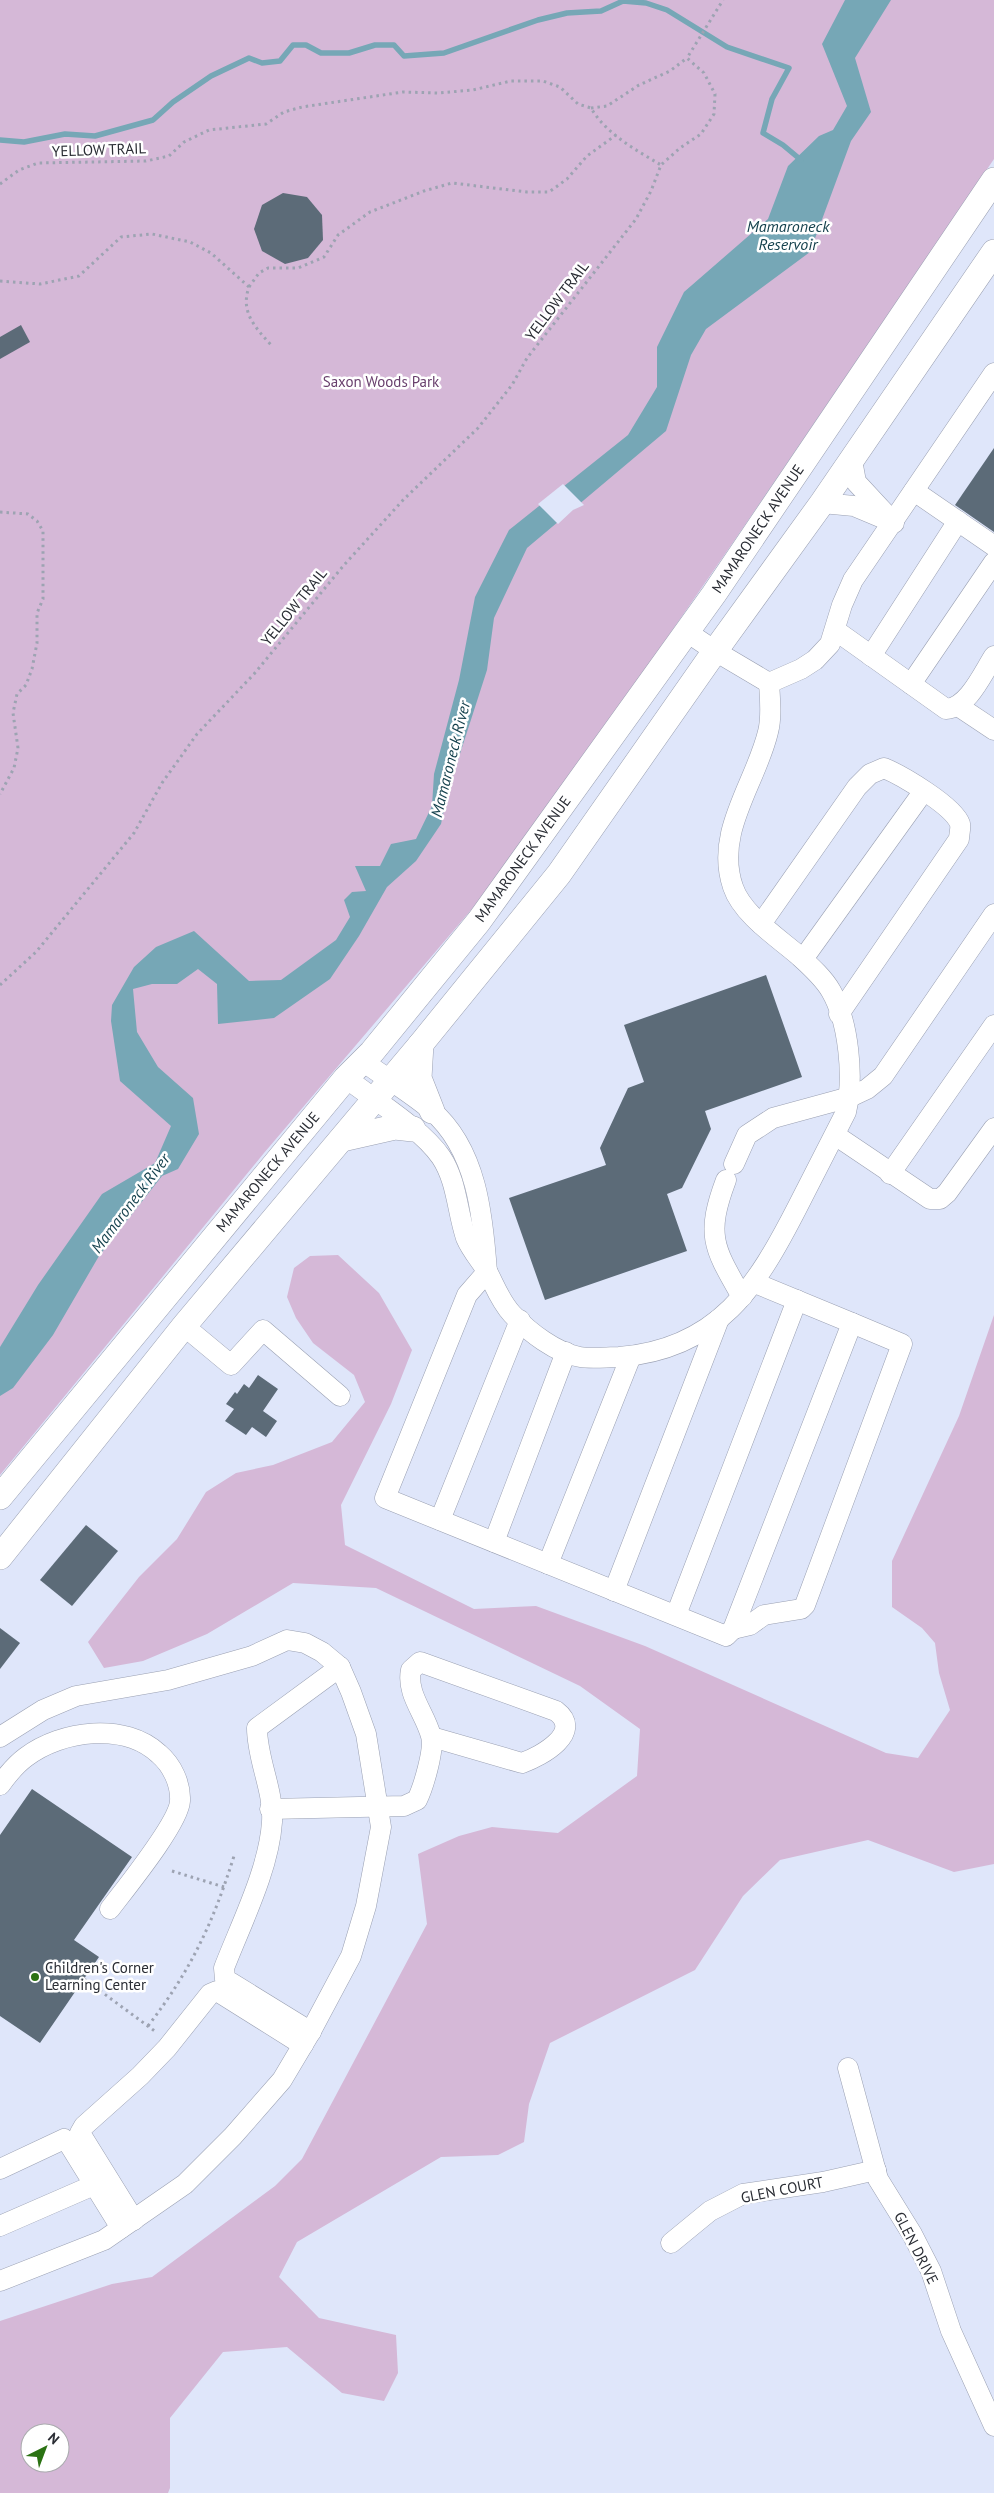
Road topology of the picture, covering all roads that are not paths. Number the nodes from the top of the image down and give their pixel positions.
1 (994, 180) edge
2 (994, 252) edge
3 (994, 373) edge
4 (852, 460) junction
5 (914, 491) junction
6 (822, 503) junction
7 (958, 521) junction
8 (894, 522) junction
9 (994, 546) edge
10 (994, 562) edge
11 (835, 630) junction
12 (687, 632) junction
13 (715, 651) junction
14 (871, 656) junction
15 (994, 656) edge
16 (769, 683) junction
17 (911, 684) junction
18 (958, 706) junction
19 (994, 730) edge
20 (923, 792) junction
21 (994, 914) edge
22 (762, 924) junction
23 (803, 959) junction
24 (839, 1014) junction
25 (994, 1025) edge
26 (421, 1044) junction
27 (354, 1069) junction
28 (382, 1091) junction
29 (850, 1097) junction
30 (432, 1110) junction
31 (994, 1128) edge
32 (413, 1129) junction
33 (835, 1135) junction
34 (342, 1139) junction
35 (890, 1174) junction
36 (487, 1272) junction
37 (748, 1290) junction
38 (797, 1300) junction
39 (719, 1319) junction
40 (520, 1320) junction
41 (852, 1323) junction
42 (184, 1326) junction
43 (566, 1352) junction
44 (631, 1356) junction
45 (340, 1396) dead end
46 (0, 1498) edge
47 (440, 1520) junction
48 (494, 1542) junction
49 (2, 1551) edge
50 (548, 1564) junction
51 (614, 1591) junction
52 (676, 1616) junction
53 (734, 1628) junction
54 (340, 1667) junction
55 (0, 1737) edge
56 (432, 1737) junction
57 (0, 1785) edge
58 (378, 1806) junction
59 (270, 1809) junction
60 (110, 1909) dead end
61 (307, 2038) junction
62 (848, 2068) dead end
63 (0, 2169) edge
64 (876, 2170) junction
65 (94, 2185) junction
66 (127, 2224) junction
67 (0, 2226) edge
68 (670, 2243) dead end
69 (0, 2281) edge
70 (994, 2426) edge

1 - 12 main road, MAMARONECK AVENUE
2 - 4 main road
3 - 5 street
4 - 6 main road
4 - 8 street
5 - 7 street
5 - 8 street
6 - 8 street
6 - 13 main road
7 - 9 street
7 - 14 street
8 - 11 street
10 - 17 street
11 - 14 street
11 - 16 street
12 - 13 street
12 - 27 main road, MAMARONECK AVENUE
13 - 16 street
13 - 26 main road
14 - 17 street
15 - 18 street
16 - 22 street
17 - 18 street
18 - 19 street
20 - 22 street
20 - 23 street
20 - 24 street
21 - 29 street
22 - 23 street
23 - 24 street
24 - 29 street
25 - 35 street
26 - 28 main road
26 - 30 main road
27 - 28 street
27 - 46 main road, MAMARONECK AVENUE
28 - 30 street
28 - 32 street
28 - 34 main road
29 - 33 street
29 - 37 street
30 - 36 street
31 - 35 street
32 - 34 main road
32 - 36 street
33 - 35 street
33 - 37 street
34 - 42 main road
36 - 40 street
36 - 47 street
37 - 38 street
37 - 39 street
38 - 41 street
38 - 52 street
39 - 44 street
39 - 51 street
40 - 43 street
40 - 47 street
41 - 53 street
41 - 53 street
42 - 45 street
42 - 49 main road
43 - 44 street
43 - 48 street
44 - 50 street
47 - 48 street
48 - 50 street
50 - 51 street
51 - 52 street
52 - 53 street
54 - 55 street
54 - 58 street
54 - 59 street
56 - 56 street
56 - 58 street
57 - 60 street
58 - 59 street
58 - 61 street
59 - 61 street
61 - 66 street
61 - 66 street
62 - 64 street, GLEN DRIVE
63 - 65 street
64 - 68 street, GLEN COURT
64 - 70 street, GLEN DRIVE
65 - 66 street
65 - 67 street
66 - 69 street

